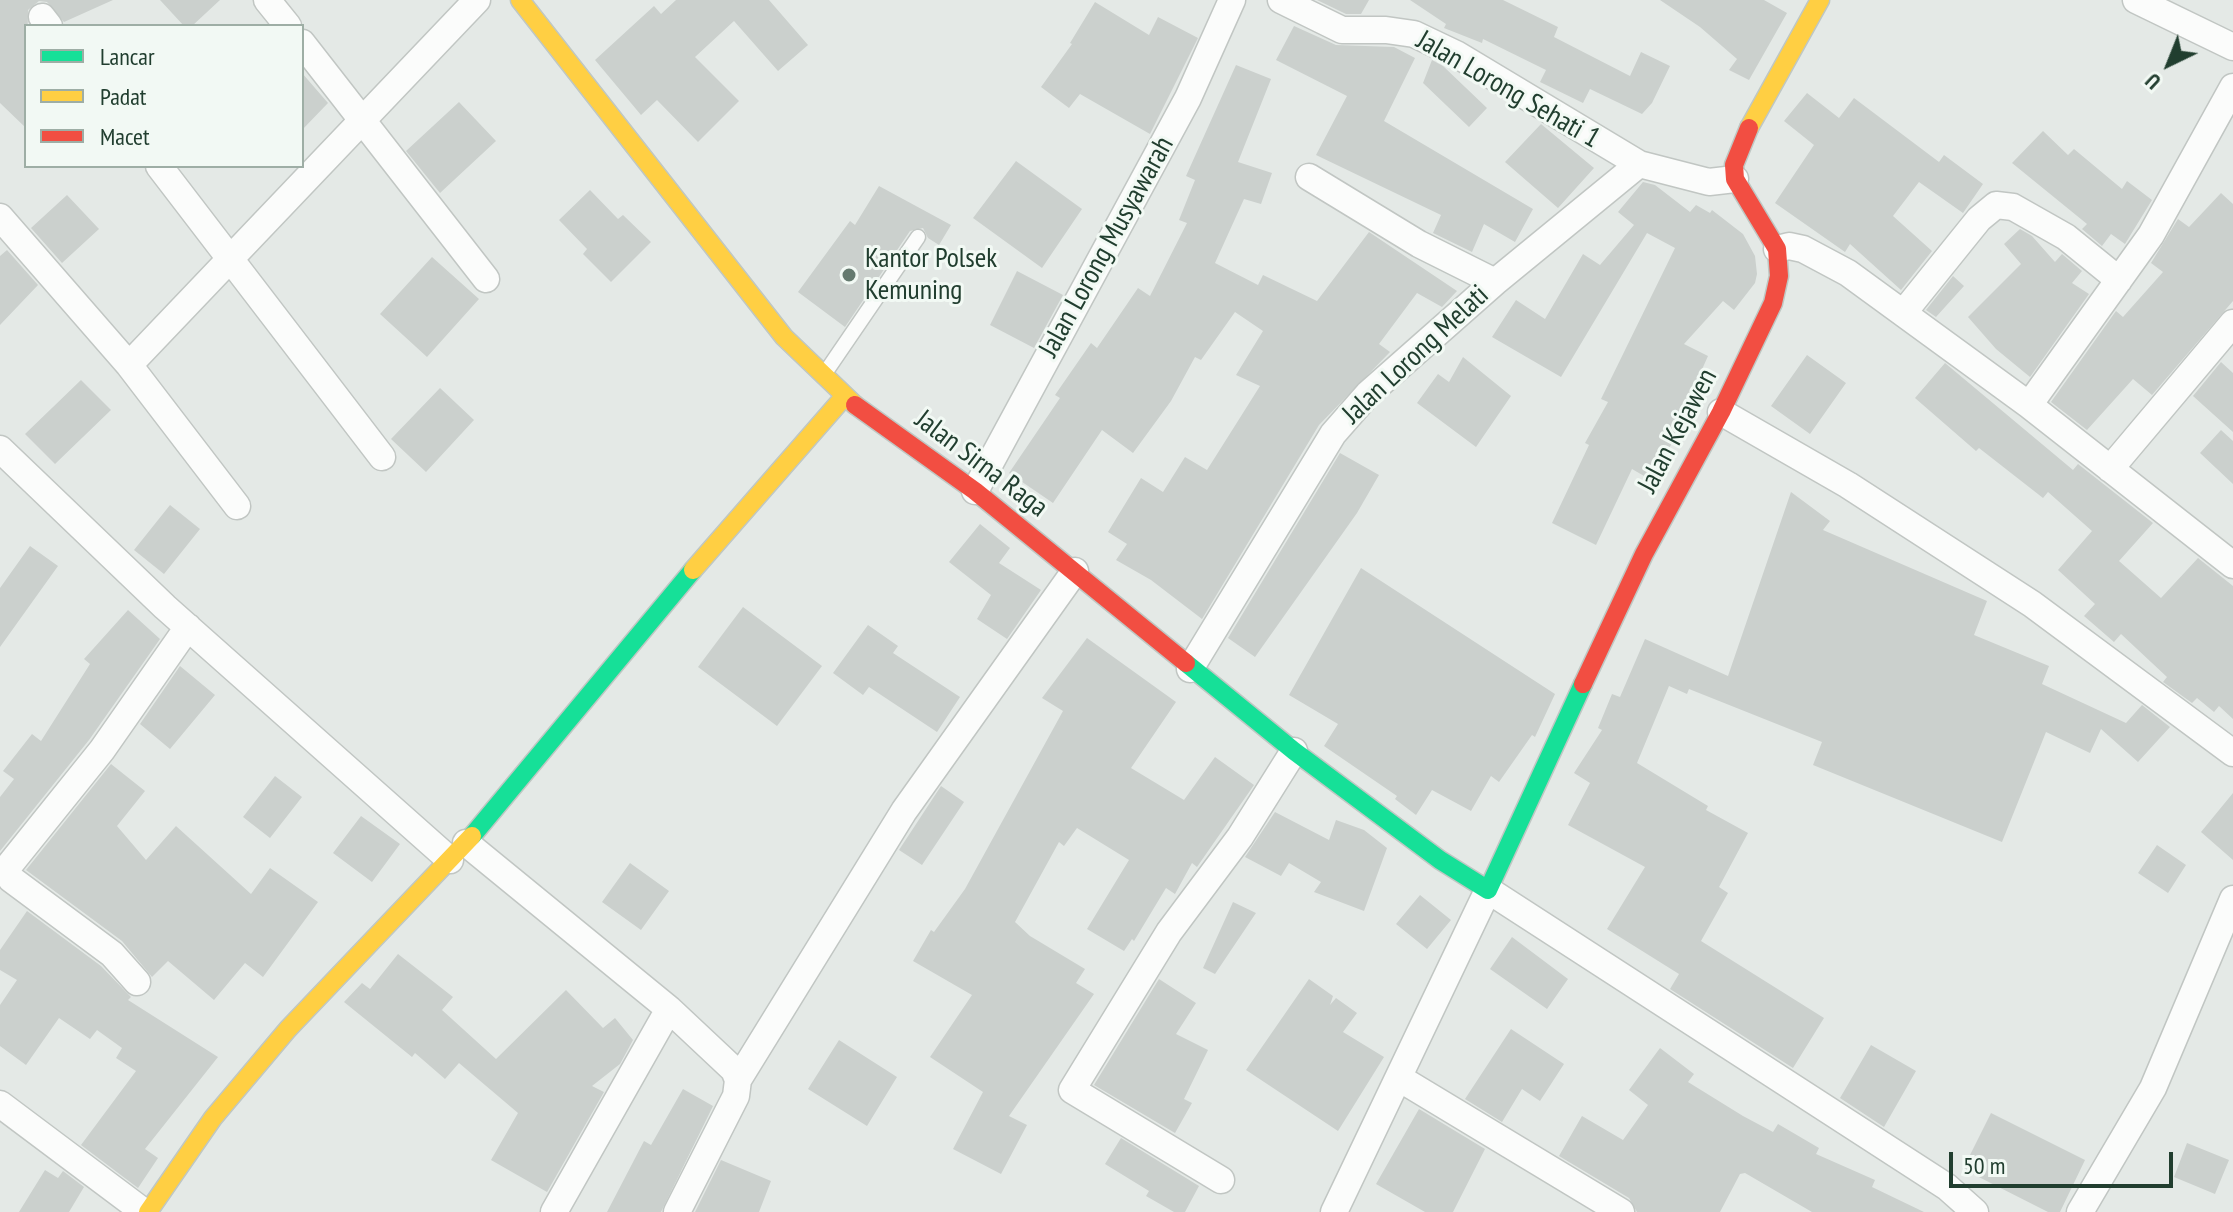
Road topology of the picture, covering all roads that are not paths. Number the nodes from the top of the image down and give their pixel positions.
1 (267, 0) edge
2 (477, 0) edge
3 (520, 0) edge
4 (1232, 0) edge
5 (1281, 0) edge
6 (2136, 0) edge
7 (1816, 1) edge
8 (286, 24) edge
9 (304, 46) edge
10 (2233, 47) edge
11 (2233, 87) edge
12 (364, 122) junction
13 (1639, 164) junction
14 (161, 168) edge
15 (1309, 177) dead end
16 (1735, 179) junction
17 (0, 217) edge
18 (918, 237) dead end
19 (1777, 249) junction
20 (232, 260) junction
21 (486, 279) dead end
22 (2119, 280) junction
23 (1495, 282) junction
24 (1904, 312) junction
25 (2233, 323) edge
26 (129, 365) junction
27 (823, 377) junction
28 (844, 397) junction
29 (2029, 405) junction
30 (1721, 412) junction
31 (0, 449) edge
32 (382, 457) dead end
33 (2110, 469) junction
34 (975, 491) junction
35 (237, 506) dead end
36 (2233, 565) edge
37 (1075, 571) junction
38 (188, 627) junction
39 (1190, 669) junction
40 (1294, 751) junction
41 (2233, 753) edge
42 (458, 852) junction
43 (1488, 890) junction
44 (2233, 899) edge
45 (137, 982) dead end
46 (669, 1009) junction
47 (1399, 1078) junction
48 (738, 1080) junction
49 (0, 1104) edge
50 (1221, 1180) dead end
51 (146, 1212) edge
52 (554, 1212) edge
53 (677, 1212) edge
54 (1334, 1212) edge
55 (1621, 1212) edge
56 (1975, 1212) edge
57 (2080, 1212) edge

1 - 8 street
2 - 12 street
3 - 27 street, Jalan Sirna Raga
4 - 34 street, Jalan Lorong Musyawarah
5 - 13 street, Jalan Lorong Sehati 1
6 - 10 street
7 - 16 street
9 - 12 street
11 - 22 street
12 - 20 street
12 - 21 street
13 - 16 street, Jalan Lorong Sehati 1
13 - 23 street, Jalan Lorong Melati
14 - 20 street
15 - 23 street
16 - 19 street
17 - 26 street
18 - 27 lane
19 - 24 street
19 - 30 street, Jalan Kejawen
20 - 26 street
20 - 32 street
22 - 24 street
22 - 29 street
23 - 39 street, Jalan Lorong Melati
24 - 29 street
25 - 33 street
26 - 35 street
27 - 28 street, Jalan Sirna Raga
28 - 34 street, Jalan Sirna Raga
28 - 42 street
29 - 33 street
30 - 41 street
30 - 43 street, Jalan Kejawen
31 - 38 street
33 - 36 street
34 - 37 street, Jalan Sirna Raga
37 - 39 street, Jalan Sirna Raga
37 - 48 street
38 - 42 street
38 - 45 street
39 - 40 street, Jalan Sirna Raga
40 - 43 street, Jalan Sirna Raga
40 - 50 street
42 - 46 street
42 - 51 street
43 - 47 street
43 - 56 street
44 - 57 street
46 - 48 street
46 - 52 street
47 - 54 street
47 - 55 street
48 - 53 street
49 - 51 street

